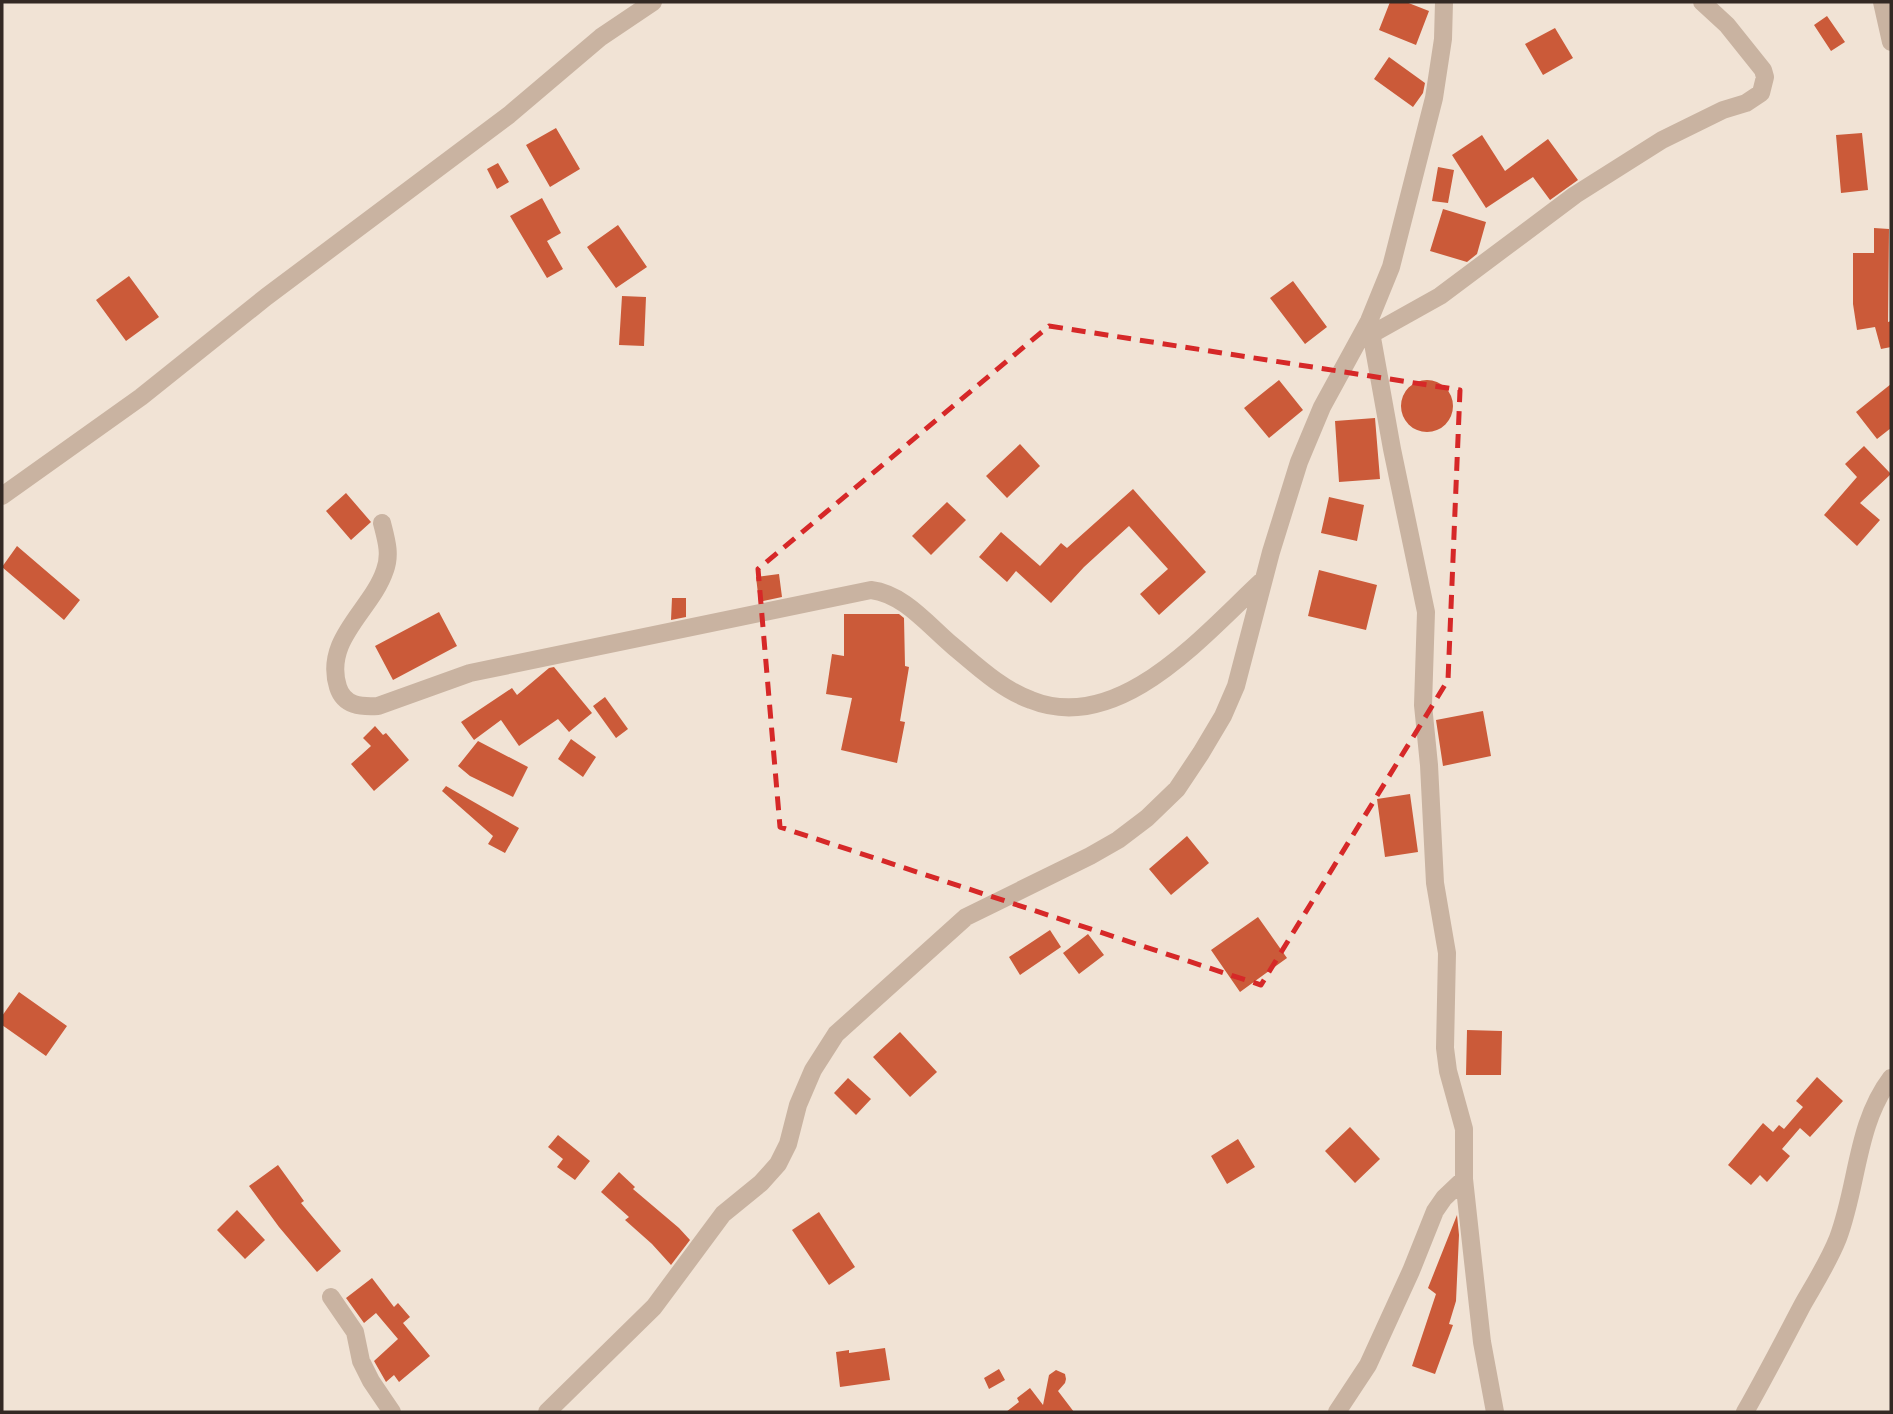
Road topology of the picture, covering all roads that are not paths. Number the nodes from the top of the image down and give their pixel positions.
1 (653, 2) edge
2 (1444, 2) edge
3 (1702, 2) edge
4 (1882, 2) edge
5 (1891, 42) edge
6 (1371, 327) junction
7 (2, 496) edge
8 (382, 523) dead end
9 (1263, 580) junction
10 (1891, 1078) edge
11 (1464, 1179) junction
12 (331, 1297) dead end
13 (392, 1412) edge
14 (547, 1412) edge
15 (1336, 1412) edge
16 (1495, 1412) edge
17 (1745, 1412) edge

1 - 7 street
2 - 6 street
3 - 6 street
4 - 5 street
6 - 9 street
6 - 11 street
8 - 9 street
9 - 14 street
10 - 17 street
11 - 15 street
11 - 16 street
12 - 13 street

